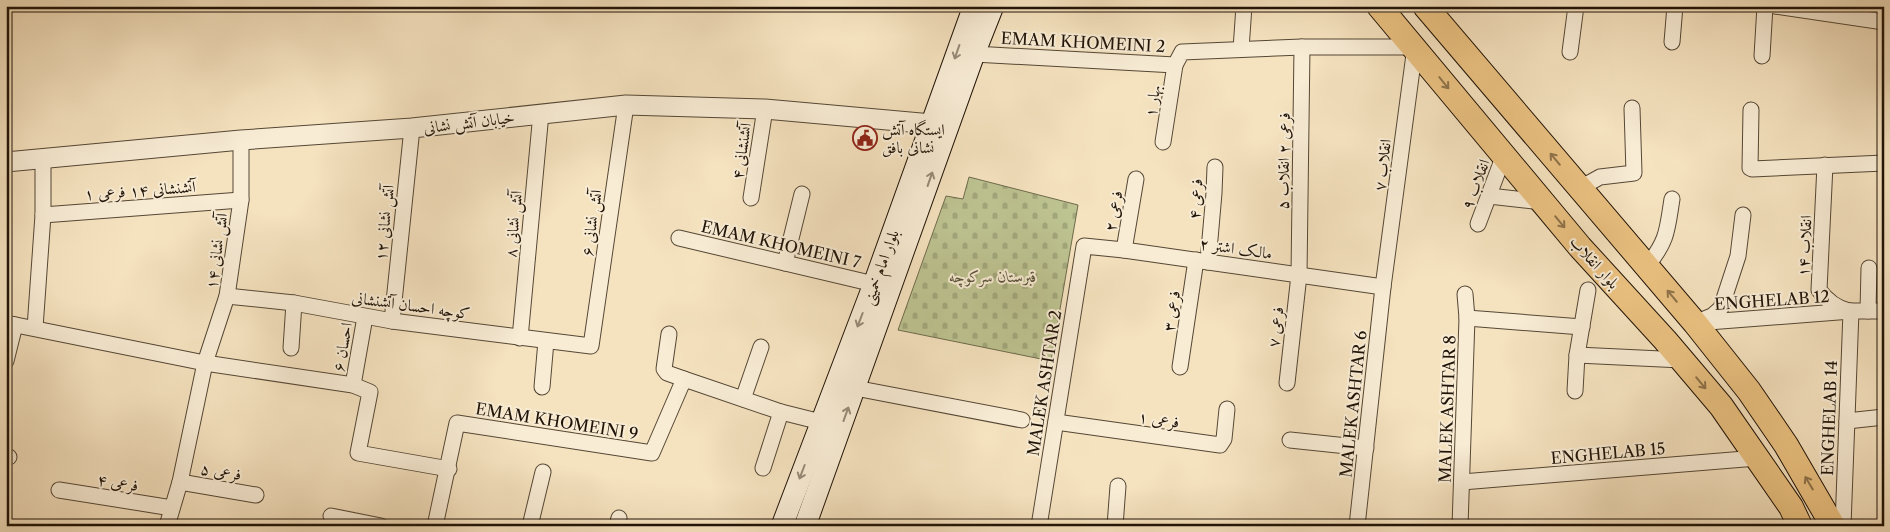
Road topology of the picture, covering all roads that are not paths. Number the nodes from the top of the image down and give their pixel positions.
1 (974, 6) edge
2 (994, 6) edge
3 (1244, 6) edge
4 (1379, 6) edge
5 (1425, 6) edge
6 (1576, 6) edge
7 (1675, 6) edge
8 (1765, 6) edge
9 (1775, 6) edge
10 (1884, 22) edge
11 (1672, 42) dead end
12 (1302, 47) junction
13 (1415, 48) junction
14 (1241, 49) junction
15 (1570, 52) dead end
16 (974, 54) junction
17 (1762, 56) dead end
18 (1175, 65) junction
19 (626, 105) junction
20 (1632, 108) dead end
21 (765, 109) junction
22 (1751, 110) dead end
23 (541, 113) junction
24 (932, 124) junction
25 (412, 128) junction
26 (241, 140) junction
27 (1163, 142) dead end
28 (1504, 156) junction
29 (42, 158) junction
30 (6, 162) edge
31 (1884, 163) edge
32 (1825, 165) junction
33 (1215, 167) dead end
34 (1136, 179) dead end
35 (1580, 188) junction
36 (802, 194) dead end
37 (1489, 196) junction
38 (751, 198) dead end
39 (1672, 199) dead end
40 (241, 200) junction
41 (1543, 202) junction
42 (911, 208) junction
43 (43, 215) junction
44 (1743, 215) dead end
45 (1478, 224) dead end
46 (679, 238) dead end
47 (1124, 250) junction
48 (895, 254) junction
49 (1202, 261) junction
50 (785, 263) junction
51 (1647, 266) junction
52 (1870, 268) dead end
53 (1299, 275) junction
54 (874, 284) junction
55 (1383, 287) junction
56 (1588, 290) dead end
57 (1465, 294) dead end
58 (227, 296) junction
59 (294, 303) junction
60 (1851, 311) junction
61 (1868, 311) junction
62 (1884, 311) edge
63 (366, 317) junction
64 (1467, 318) junction
65 (392, 322) junction
66 (1695, 323) junction
67 (10, 324) edge
68 (1582, 327) junction
69 (35, 328) junction
70 (669, 334) dead end
71 (520, 338) junction
72 (546, 342) junction
73 (591, 346) joint
74 (761, 347) dead end
75 (291, 348) dead end
76 (1577, 355) junction
77 (1682, 360) junction
78 (6, 361) edge
79 (205, 363) junction
80 (1180, 367) dead end
81 (684, 379) junction
82 (1286, 383) dead end
83 (353, 385) junction
84 (542, 387) dead end
85 (855, 388) junction
86 (1575, 391) dead end
87 (743, 399) junction
88 (1227, 409) dead end
89 (781, 412) junction
90 (1884, 417) edge
91 (1022, 420) dead end
92 (1847, 421) junction
93 (821, 422) junction
94 (1056, 422) junction
95 (1290, 440) dead end
96 (1366, 448) junction
97 (1757, 458) junction
98 (763, 468) dead end
99 (449, 469) junction
100 (543, 472) dead end
101 (180, 482) junction
102 (1462, 482) junction
103 (1118, 486) dead end
104 (60, 490) dead end
105 (256, 494) dead end
106 (172, 508) junction
107 (330, 516) dead end
108 (166, 526) edge
109 (382, 526) edge
110 (435, 526) edge
111 (530, 526) edge
112 (782, 526) edge
113 (805, 526) edge
114 (1039, 526) edge
115 (1115, 526) edge
116 (1357, 526) edge
117 (1460, 526) edge
118 (1800, 526) edge
119 (1833, 526) edge
120 (1843, 526) edge

1 -> 24 main road, بلوار امام خمینی
2 - 16 main road
3 - 14 street
4 - 13 main road, بلوار انقلاب
35 -> 5 main road
6 - 15 street
7 - 11 street
8 - 17 street
9 - 10 street
12 - 13 street, EMAM KHOMEINI 2
12 - 14 street, EMAM KHOMEINI 2
12 - 53 street, فرعی ۲ انقلاب ۵
13 -> 28 main road, بلوار انقلاب
13 - 55 street, انقلاب ۷
14 - 18 street, EMAM KHOMEINI 2
16 - 18 street, EMAM KHOMEINI 2
42 -> 16 main road
18 - 27 street, بهار ۱
19 - 21 street, خیابان آتش نشانی
19 - 23 street, خیابان آتش نشانی
19 - 73 street, آتش نشانی ۶
20 - 35 street
21 - 24 street, خیابان آتش نشانی
21 - 38 street, آتشنشانی ۴
22 - 32 street
23 - 25 street, خیابان آتش نشانی
23 - 71 street, آتش نشانی ۸
24 - 42 main road, بلوار امام خمینی
25 - 26 street, خیابان آتش نشانی
25 - 65 street, آتش نشانی ۱۲
26 - 29 street, خیابان آتش نشانی
26 - 40 street, آتش نشانی ۱۴
28 - 37 street, انقلاب ۹
28 - 41 main road, بلوار انقلاب
29 - 30 street, خیابان آتش نشانی
29 - 43 street
31 - 32 street
32 - 60 street, انقلاب ۱۴
33 - 49 street, فرعی ۴
34 - 47 street, فرعی ۲
35 - 51 main road
36 - 50 street
37 - 41 street
37 - 45 street, انقلاب ۹
39 - 51 street
40 - 43 street, آتشنشانی ۱۴ فرعی ۱
40 - 58 street, آتش نشانی ۱۴
41 -> 77 main road, بلوار انقلاب
42 - 48 main road, بلوار امام خمینی
43 - 69 street
44 - 66 street
46 - 50 street, EMAM KHOMEINI 7
47 - 49 street, مالک اشتر ۲
47 - 94 street, MALEK ASHTAR 2
48 - 54 main road, بلوار امام خمینی
48 - 85 main road
49 - 53 street, مالک اشتر ۲
49 - 80 street, فرعی ۳
50 - 54 street, EMAM KHOMEINI 7
66 -> 51 main road
52 - 61 street
53 - 55 street, مالک اشتر ۲
53 - 82 street, فرعی ۷
54 -> 93 main road, بلوار امام خمینی
55 - 96 street, MALEK ASHTAR 6
56 - 68 street
57 - 64 street
58 - 59 street, کوچه احسان آتشنشانی
58 - 79 street, آتش نشانی ۱۴
59 - 63 street, کوچه احسان آتشنشانی
59 - 75 street
60 - 61 street, ENGHELAB 12
60 - 66 street, ENGHELAB 12
60 - 92 street, ENGHELAB 14
61 - 62 street, ENGHELAB 12
63 - 65 street, کوچه احسان آتشنشانی
63 - 83 street, احسان ۶
64 - 68 street, MALEK ASHTAR 8
64 - 102 street, MALEK ASHTAR 8
65 - 71 street, کوچه احسان آتشنشانی
119 -> 66 main road
67 - 69 street
67 - 78 street
68 - 76 street
69 - 79 street
70 - 81 street
71 - 72 street, کوچه احسان آتشنشانی
72 - 73 street, کوچه احسان آتشنشانی
72 - 84 street
74 - 87 street
76 - 77 street
76 - 86 street
77 -> 97 main road, بلوار انقلاب
79 - 83 street
79 - 101 street, آتش نشانی ۱۴
81 - 87 street
81 - 99 street, EMAM KHOMEINI 9
83 - 99 street
85 - 91 street
113 -> 85 main road
87 - 89 street
88 - 94 street, فرعی ۱
89 - 93 street
89 - 98 street
90 - 92 street
92 - 120 street, ENGHELAB 14
93 -> 112 main road, بلوار امام خمینی
94 - 114 street, MALEK ASHTAR 2
95 - 96 street
96 - 116 street, MALEK ASHTAR 6
97 - 102 street, ENGHELAB 15
97 - 118 main road, بلوار انقلاب
99 - 110 street, EMAM KHOMEINI 9
100 - 111 street
101 - 105 street, فرعی ۵
101 - 106 street, آتش نشانی ۱۴
102 - 117 street, MALEK ASHTAR 8
103 - 115 street
104 - 106 street, فرعی ۴
106 - 108 street, آتش نشانی ۱۴
107 - 109 street

